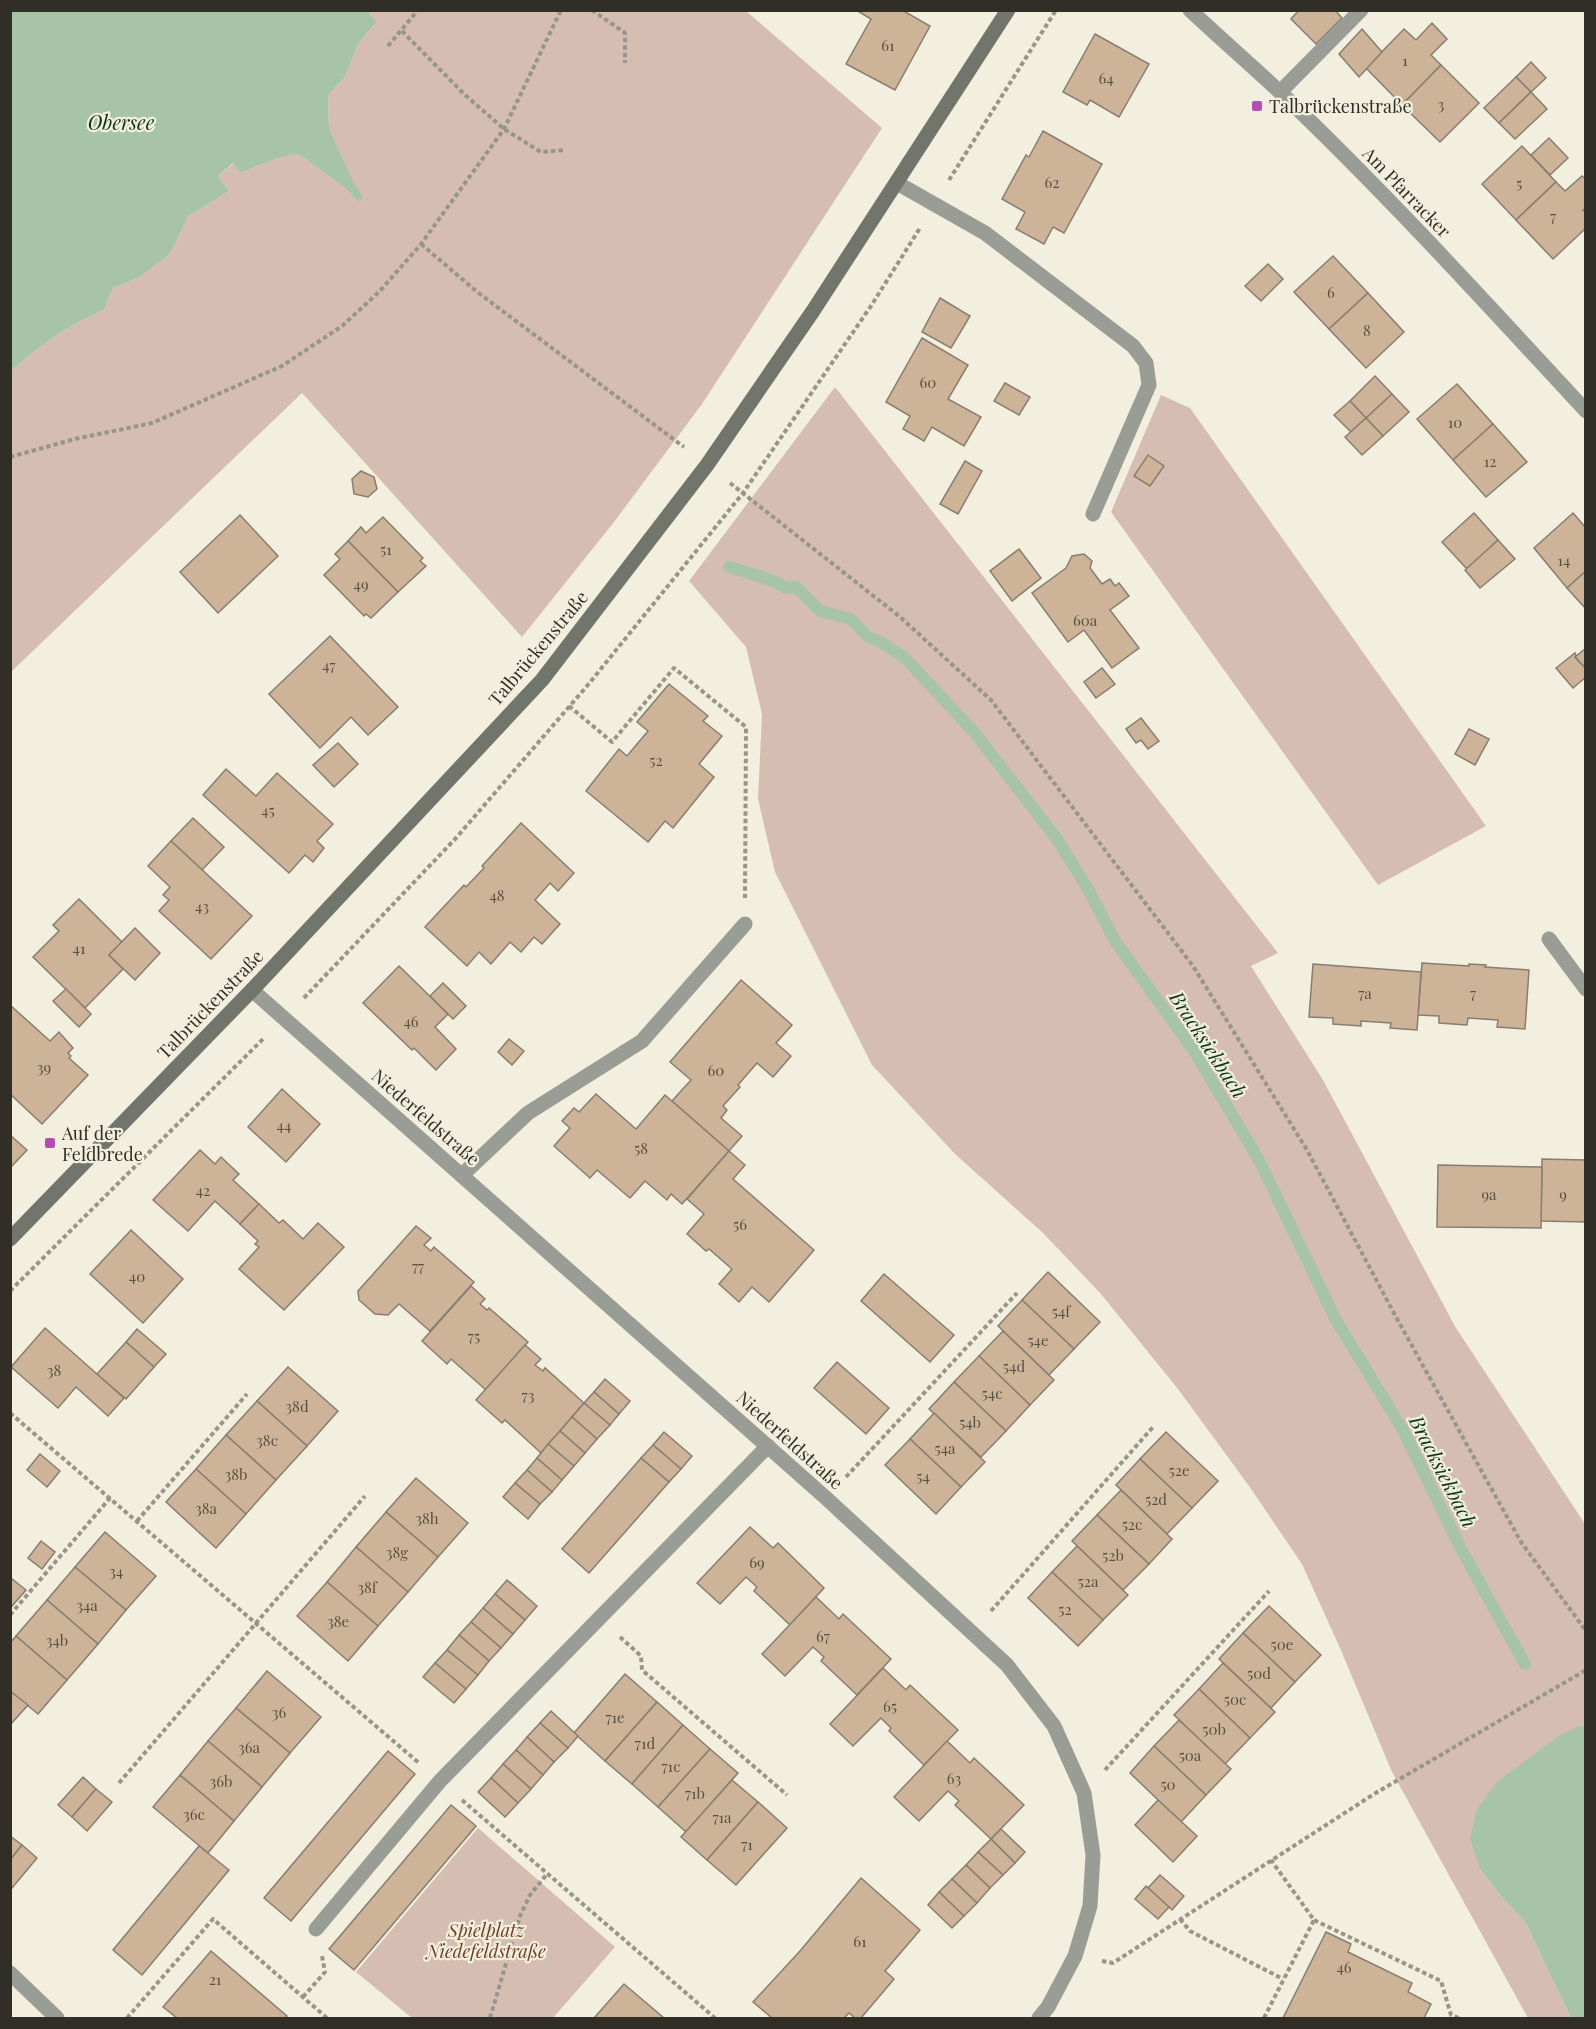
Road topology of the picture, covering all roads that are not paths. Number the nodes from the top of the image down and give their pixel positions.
1 (1008, 10) edge
2 (1190, 10) edge
3 (1361, 10) edge
4 (1280, 92) junction
5 (897, 183) junction
6 (1586, 411) edge
7 (1093, 514) dead end
8 (745, 924) road end
9 (1549, 939) dead end
10 (1586, 989) edge
11 (252, 990) junction
12 (462, 1175) junction
13 (10, 1239) edge
14 (768, 1446) junction
15 (316, 1929) road end
16 (10, 1973) edge
17 (57, 2019) edge
18 (1039, 2019) edge

1 - 5 main road, Talbrückenstraße
2 - 4 street, Am Pfarracker
3 - 4 street
4 - 6 street, Am Pfarracker
5 - 7 street
5 - 11 main road, Talbrückenstraße
8 - 12 street
9 - 10 street
11 - 12 street, Niederfeldstraße
11 - 13 main road, Talbrückenstraße
12 - 14 street, Niederfeldstraße
14 - 15 street
14 - 18 street, Niederfeldstraße
16 - 17 street

